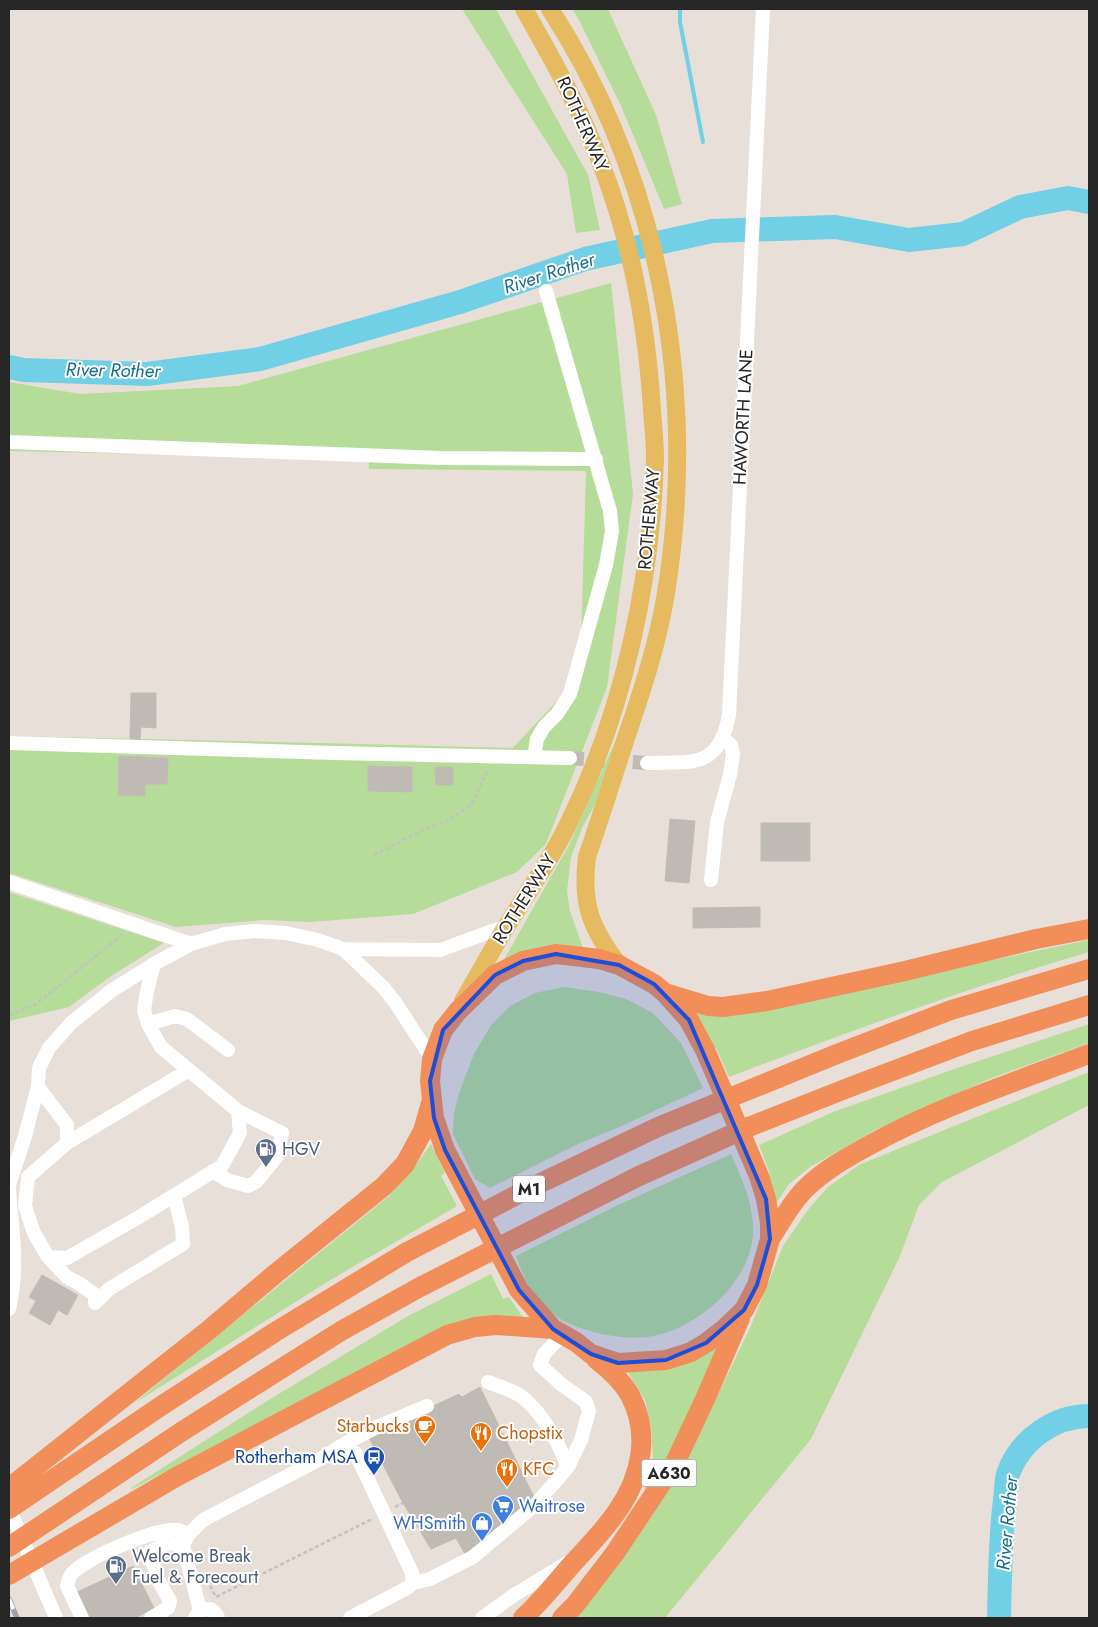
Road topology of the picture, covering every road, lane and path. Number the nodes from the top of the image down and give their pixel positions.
1 (524, 9) edge
2 (550, 9) edge
3 (763, 9) edge
4 (546, 291) dead end
5 (9, 442) edge
6 (596, 459) junction
7 (722, 738) junction
8 (9, 743) edge
9 (494, 757) junction
10 (534, 757) junction
11 (570, 758) tunnel mouth
12 (647, 763) tunnel mouth
13 (374, 855) dead end
14 (710, 880) dead end
15 (9, 882) edge
16 (135, 925) junction
17 (506, 926) junction
18 (1089, 929) edge
19 (191, 944) junction
20 (343, 948) junction
21 (154, 964) junction
22 (620, 965) junction
23 (1089, 969) edge
24 (665, 993) junction
25 (1089, 1005) edge
26 (458, 1011) junction
27 (9, 1015) edge
28 (148, 1024) junction
29 (228, 1050) dead end
30 (1089, 1054) edge
31 (432, 1059) junction
32 (189, 1070) junction
33 (38, 1087) junction
34 (431, 1101) junction
35 (238, 1111) junction
36 (67, 1143) junction
37 (213, 1171) junction
38 (9, 1185) edge
39 (9, 1190) edge
40 (174, 1195) junction
41 (770, 1239) junction
42 (48, 1257) junction
43 (9, 1309) edge
44 (744, 1310) junction
45 (557, 1332) junction
46 (591, 1354) junction
47 (488, 1382) dead end
48 (427, 1406) dead end
49 (346, 1443) junction
50 (568, 1467) junction
51 (10, 1502) edge
52 (403, 1503) dead end
53 (383, 1512) junction
54 (186, 1540) junction
55 (9, 1547) edge
56 (582, 1554) junction
57 (190, 1570) junction
58 (9, 1575) edge
59 (414, 1583) junction
60 (198, 1614) edge
61 (56, 1618) edge
62 (82, 1618) edge
63 (151, 1618) edge
64 (218, 1618) edge
65 (350, 1618) edge
66 (482, 1618) edge
67 (523, 1618) edge
68 (562, 1618) edge

1 - 17 main road, ROTHERWAY
2 - 22 main road, ROTHERWAY
3 - 7 lane, HAWORTH LANE
4 - 6 lane
5 - 6 lane
6 - 10 lane
7 - 12 lane, HAWORTH LANE
7 - 14 lane
8 - 9 lane
9 - 10 lane
9 - 13 path
10 - 11 lane
15 - 16 lane
16 - 19 lane
16 - 27 path
17 - 20 lane
17 - 26 main road, ROTHERWAY
18 - 24 highway
19 - 20 lane
19 - 21 lane
20 - 31 lane
21 - 28 lane
21 - 33 lane
22 - 24 highway
22 - 26 highway
23 - 51 highway, M1
24 - 41 highway
25 - 55 highway, M1
26 - 31 highway
28 - 29 lane
28 - 32 lane
30 - 41 highway
31 - 34 highway
32 - 35 lane
32 - 36 lane
33 - 36 lane
33 - 38 lane
34 - 45 highway
34 - 51 highway
35 - 37 lane
35 - 37 lane
36 - 42 lane
37 - 40 lane
39 - 43 lane
40 - 42 lane
40 - 42 lane
41 - 44 highway
44 - 46 highway
44 - 68 highway, A630
45 - 46 highway
45 - 50 lane
45 - 58 highway
46 - 56 highway, A630
47 - 50 lane
48 - 49 lane
49 - 53 lane
49 - 54 lane
50 - 59 lane
51 - 61 lane
52 - 53 path
53 - 57 path
53 - 59 lane
54 - 57 lane
54 - 62 lane
54 - 63 lane
56 - 66 lane
56 - 67 highway, A630
57 - 60 lane
59 - 65 lane
60 - 64 lane

